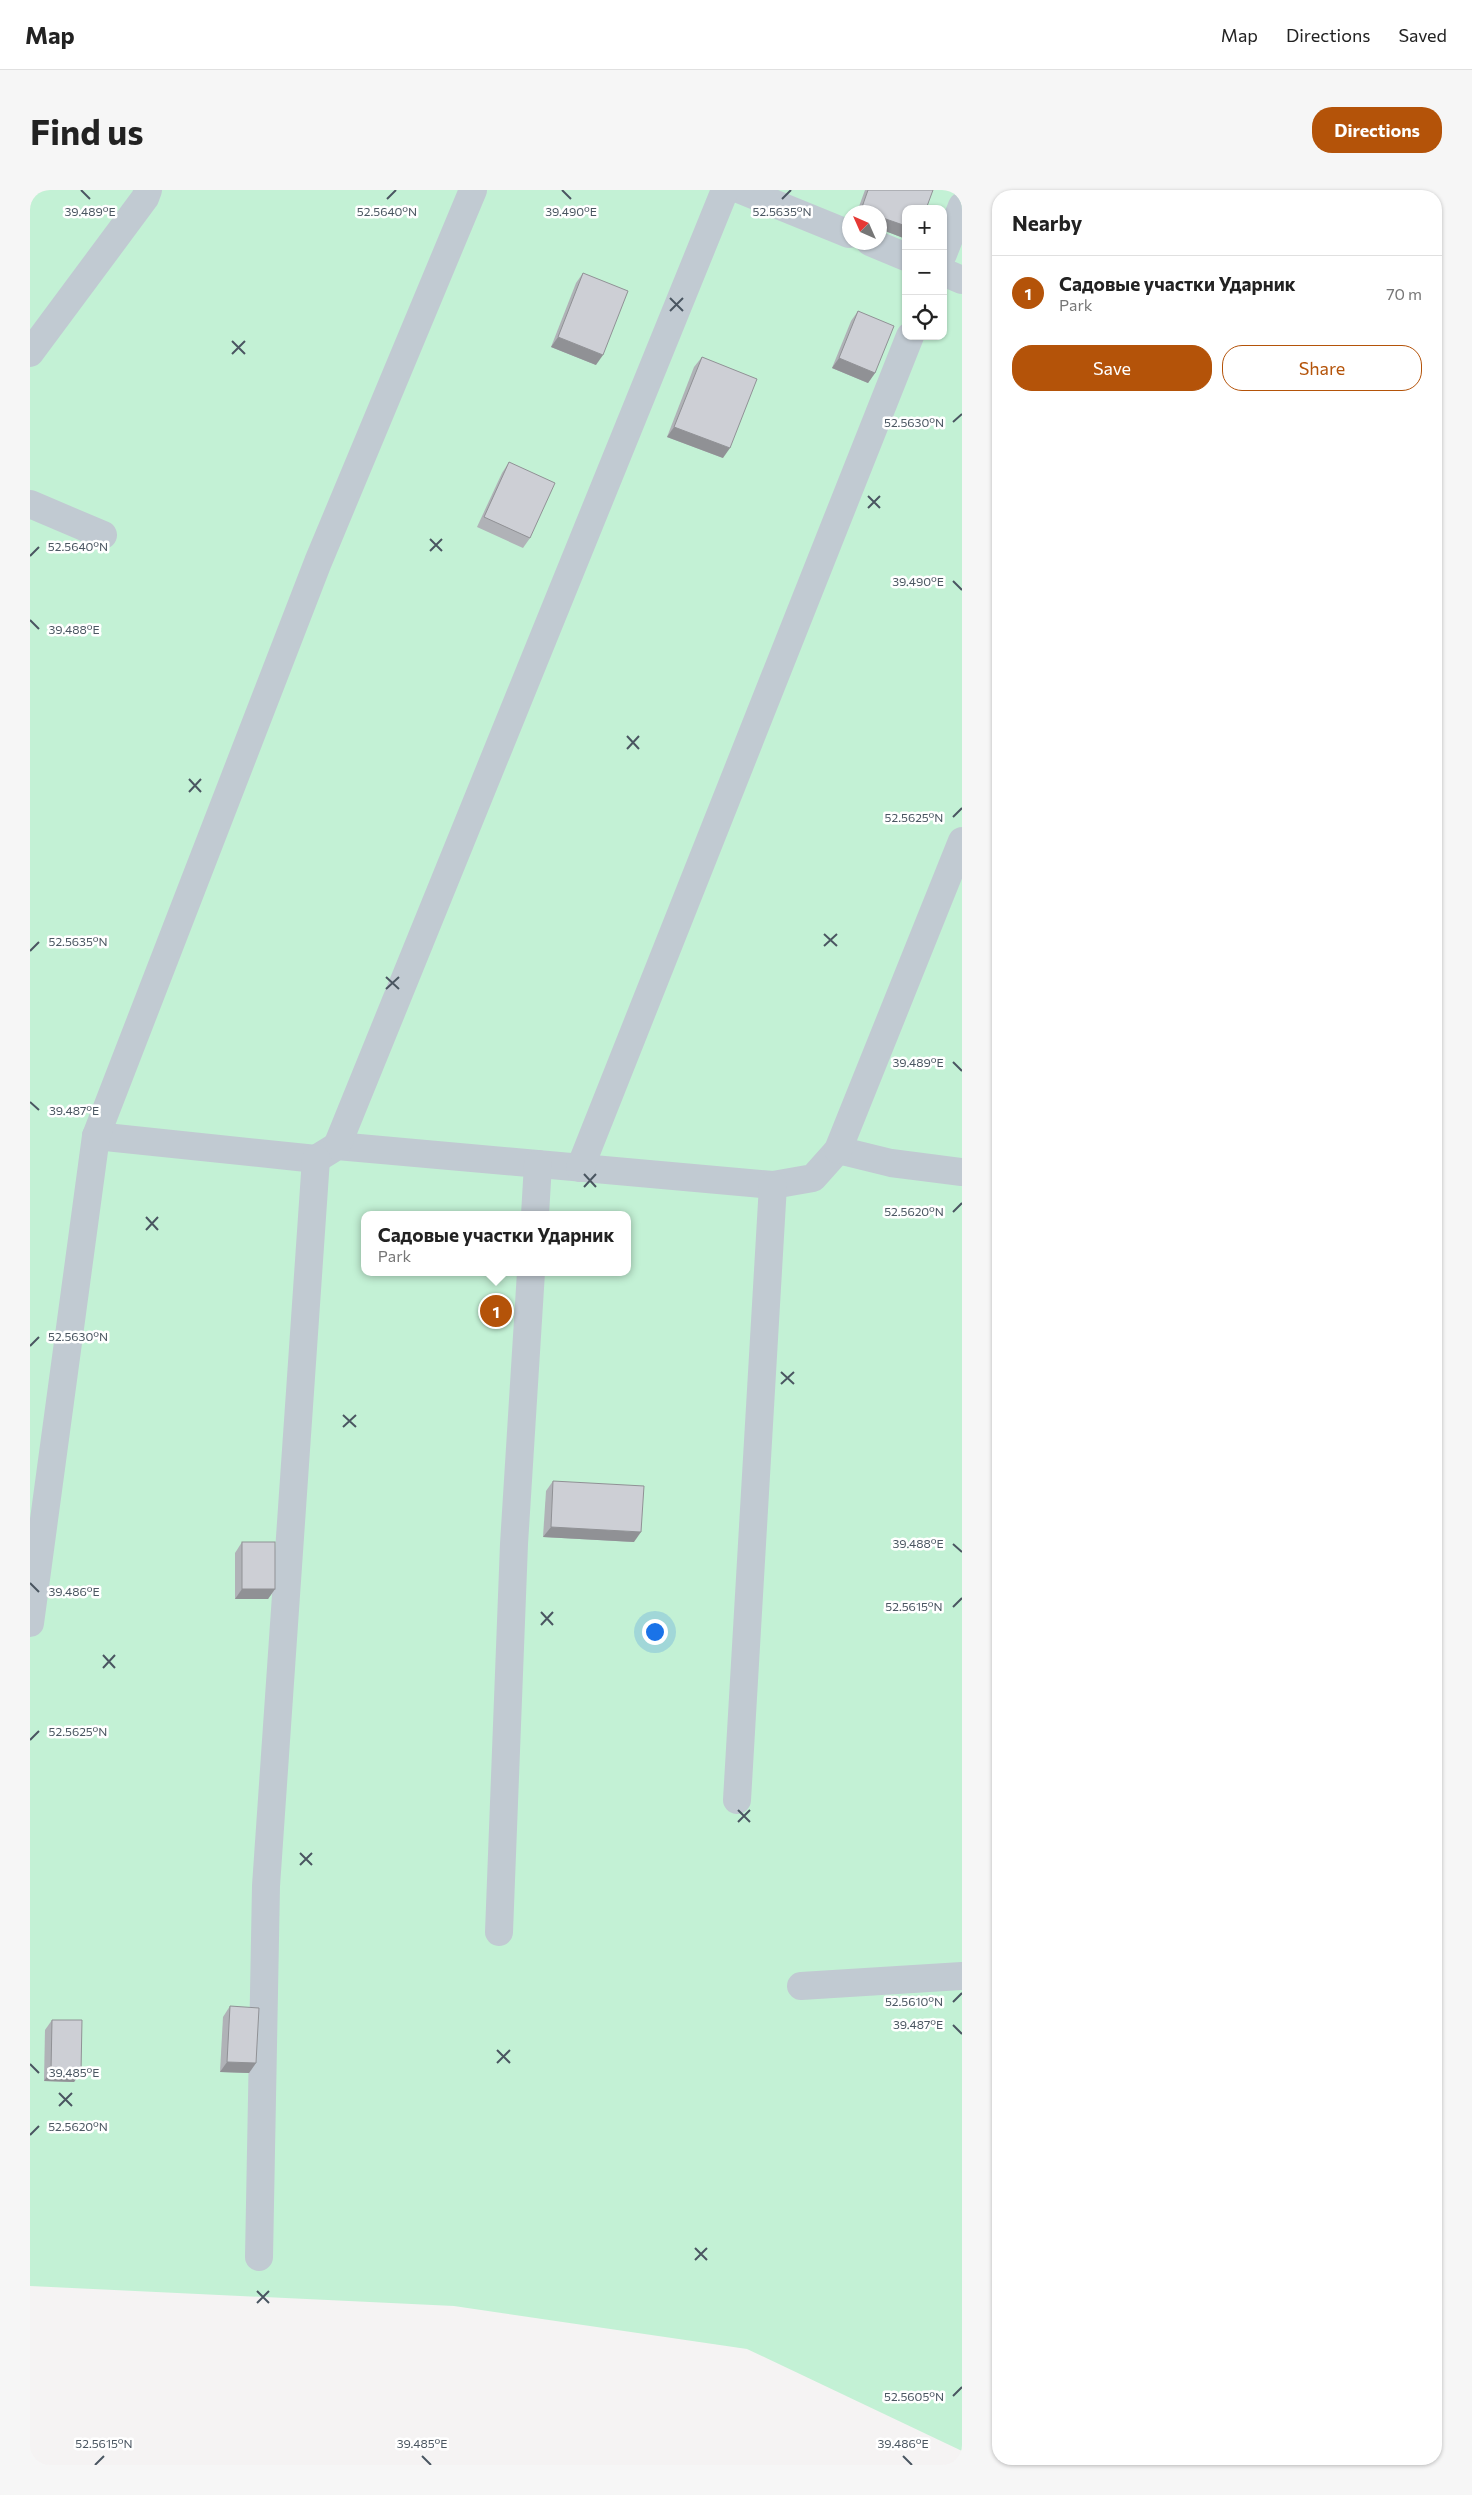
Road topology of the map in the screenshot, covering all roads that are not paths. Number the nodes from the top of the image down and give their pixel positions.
1 (148, 190) edge
2 (473, 190) edge
3 (725, 190) edge
4 (741, 190) edge
5 (962, 206) edge
6 (842, 231) edge
7 (887, 249) edge
8 (945, 250) edge
9 (902, 255) edge
10 (947, 274) edge
11 (962, 280) edge
12 (908, 340) edge
13 (30, 352) edge
14 (30, 504) edge
15 (103, 535) dead end
16 (962, 840) edge
17 (96, 1136) junction
18 (838, 1150) junction
19 (326, 1153) junction
20 (538, 1164) junction
21 (580, 1168) junction
22 (962, 1172) edge
23 (772, 1185) junction
24 (535, 1211) edge
25 (531, 1276) edge
26 (30, 1623) edge
27 (737, 1800) dead end
28 (499, 1932) dead end
29 (962, 1976) edge
30 (801, 1986) dead end
31 (259, 2257) dead end

1 - 13 lane
2 - 17 lane
3 - 19 lane
4 - 6 lane
5 - 8 lane
7 - 9 lane
10 - 11 lane
12 - 21 lane
14 - 15 lane
16 - 18 lane
17 - 19 lane
17 - 26 lane
18 - 22 lane
18 - 23 lane
19 - 20 lane
19 - 31 lane
20 - 21 lane
20 - 24 lane
21 - 23 lane
23 - 27 lane
25 - 28 lane
29 - 30 lane

